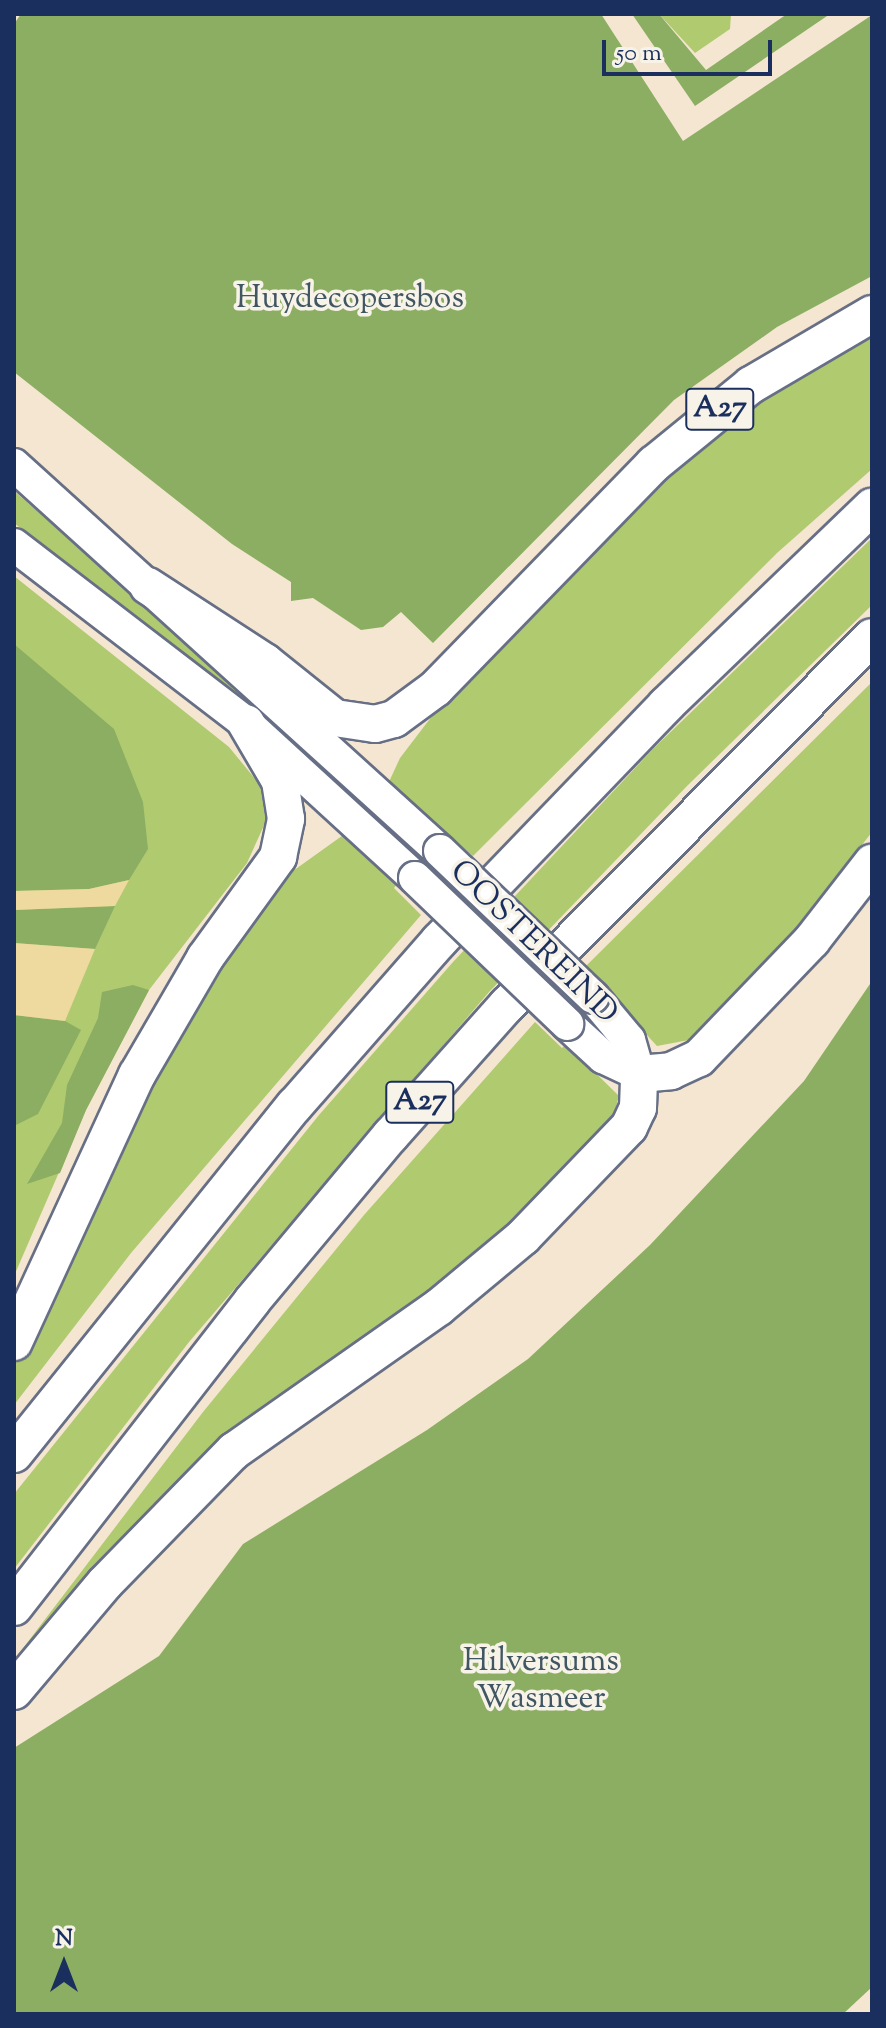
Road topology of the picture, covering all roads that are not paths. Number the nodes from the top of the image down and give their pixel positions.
1 (872, 314) edge
2 (14, 465) edge
3 (872, 507) edge
4 (14, 545) edge
5 (148, 586) junction
6 (872, 637) edge
7 (246, 723) junction
8 (872, 863) edge
9 (639, 1074) junction
10 (14, 1342) edge
11 (14, 1454) edge
12 (14, 1607) edge
13 (14, 1691) edge

1 - 5 highway, A27
2 - 5 main road, OOSTEREIND
3 - 11 highway, A27
4 - 7 main road, OOSTEREIND
5 - 9 main road, OOSTEREIND, bridge
6 - 12 highway, A27
7 - 9 main road, OOSTEREIND, bridge
7 - 10 highway
8 - 9 highway
9 - 13 highway

